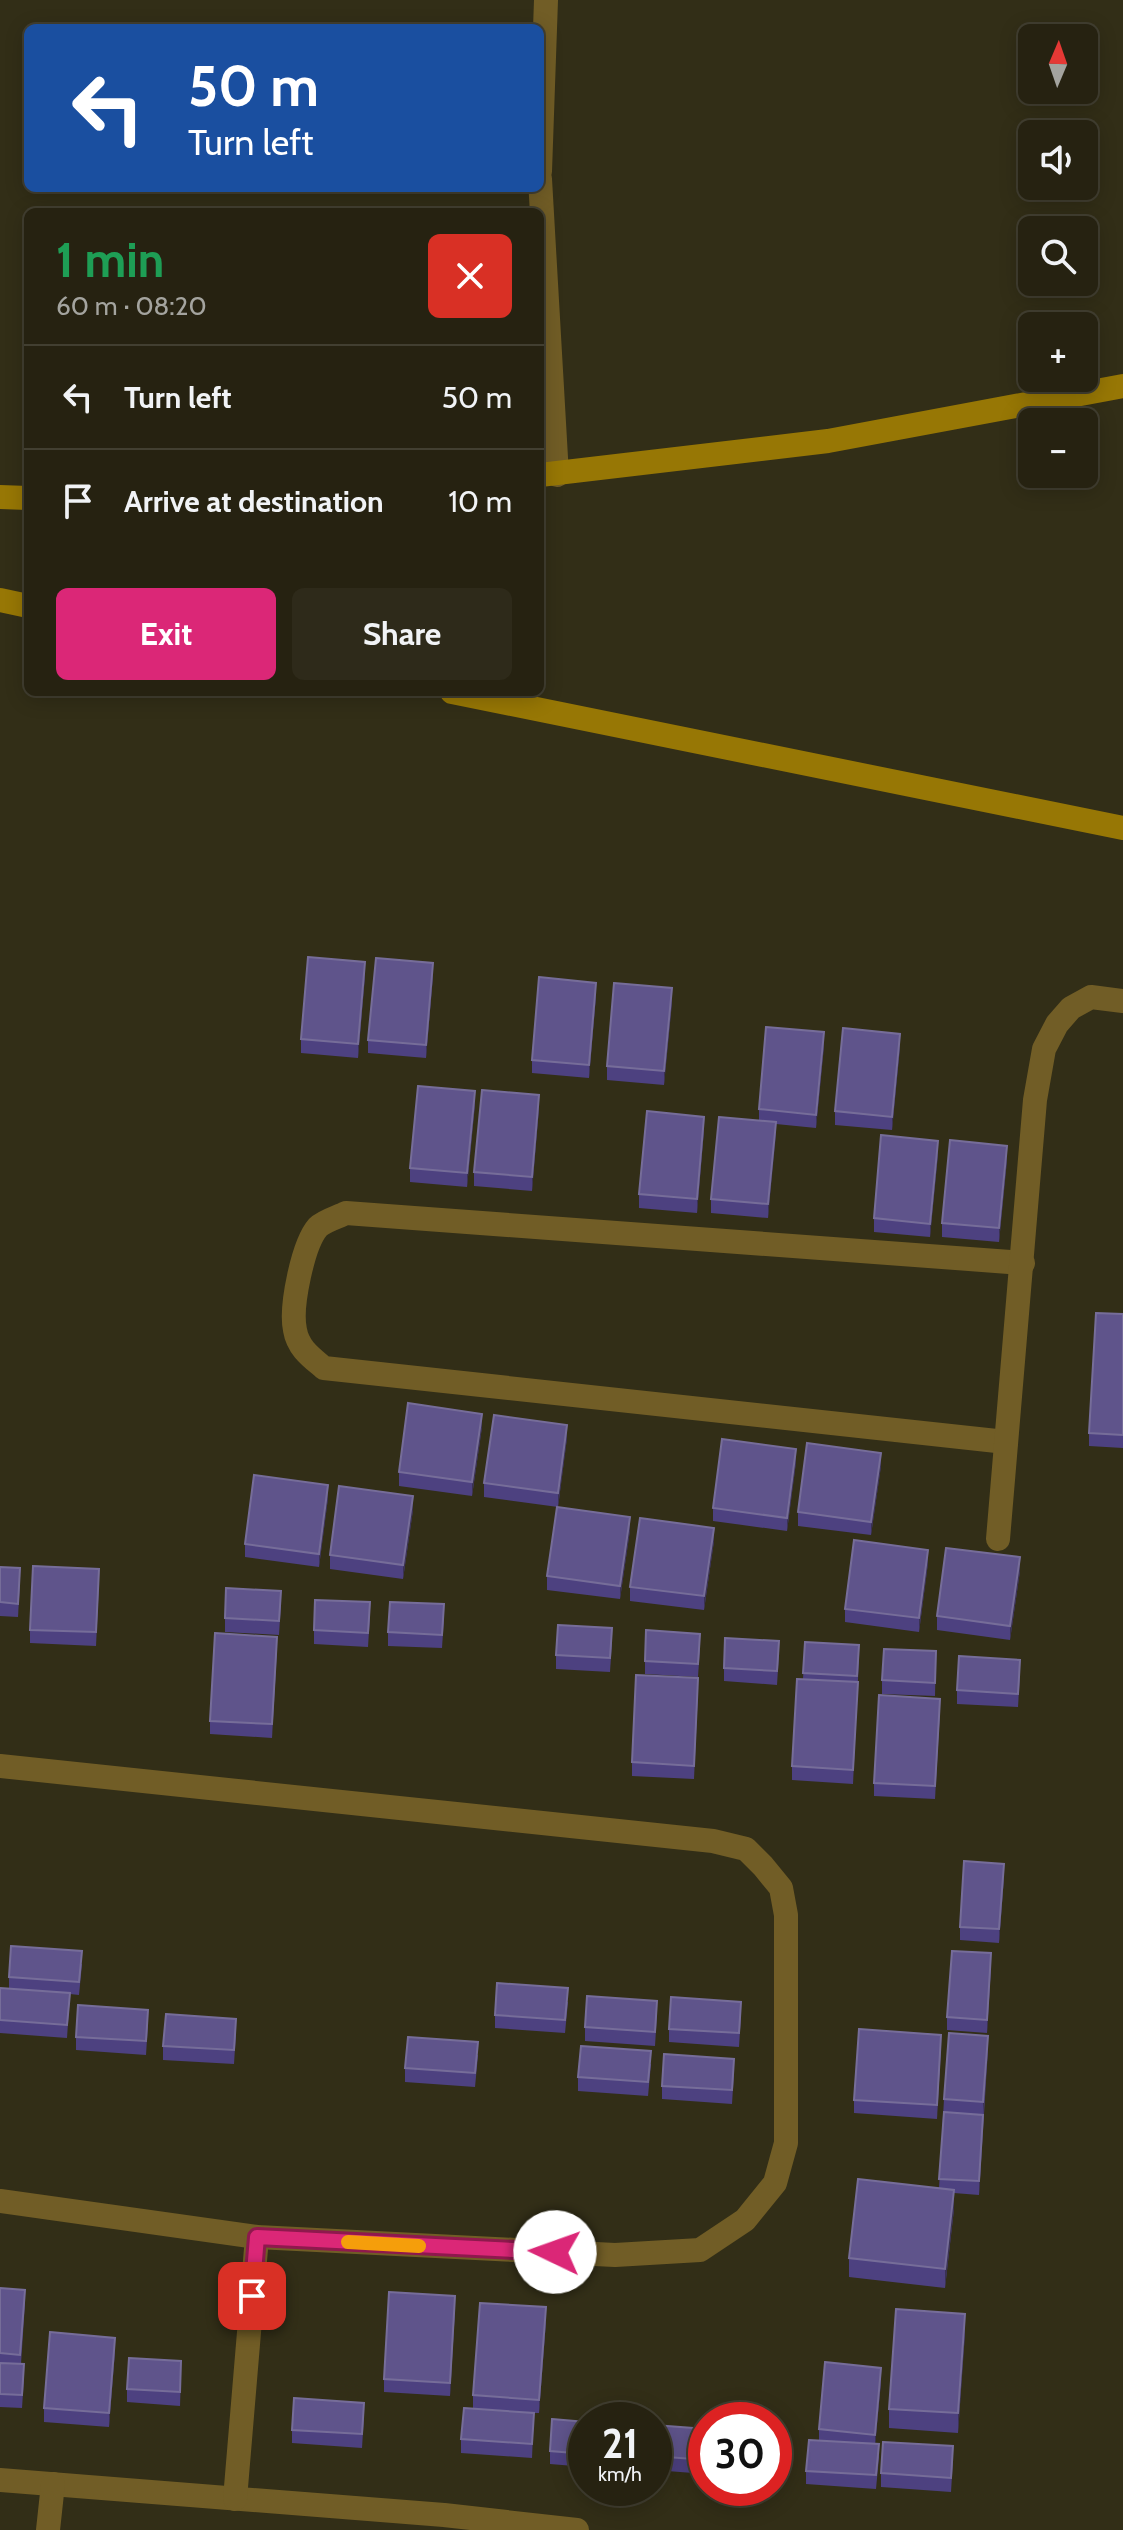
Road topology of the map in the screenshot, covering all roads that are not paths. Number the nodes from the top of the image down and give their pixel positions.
1 (546, 0) edge
2 (544, 57) edge
3 (544, 327) edge
4 (1123, 386) edge
5 (548, 475) edge
6 (0, 497) edge
7 (24, 498) edge
8 (0, 600) edge
9 (24, 605) edge
10 (472, 696) edge
11 (1123, 828) edge
12 (1123, 1001) edge
13 (1023, 1263) junction
14 (1006, 1442) junction
15 (998, 1539) dead end
16 (0, 1766) edge
17 (0, 2201) edge
18 (257, 2237) junction
19 (0, 2480) edge
20 (53, 2484) junction
21 (235, 2499) junction
22 (443, 2523) edge
23 (48, 2530) edge
24 (577, 2530) edge

1 - 2 street
3 - 5 street
4 - 5 street
6 - 7 street
8 - 9 street
10 - 11 street
12 - 13 street
13 - 14 street
13 - 14 street
14 - 15 street
16 - 18 street
17 - 18 street
18 - 21 street
19 - 20 street
20 - 21 street
20 - 23 street
21 - 22 street
22 - 24 street

